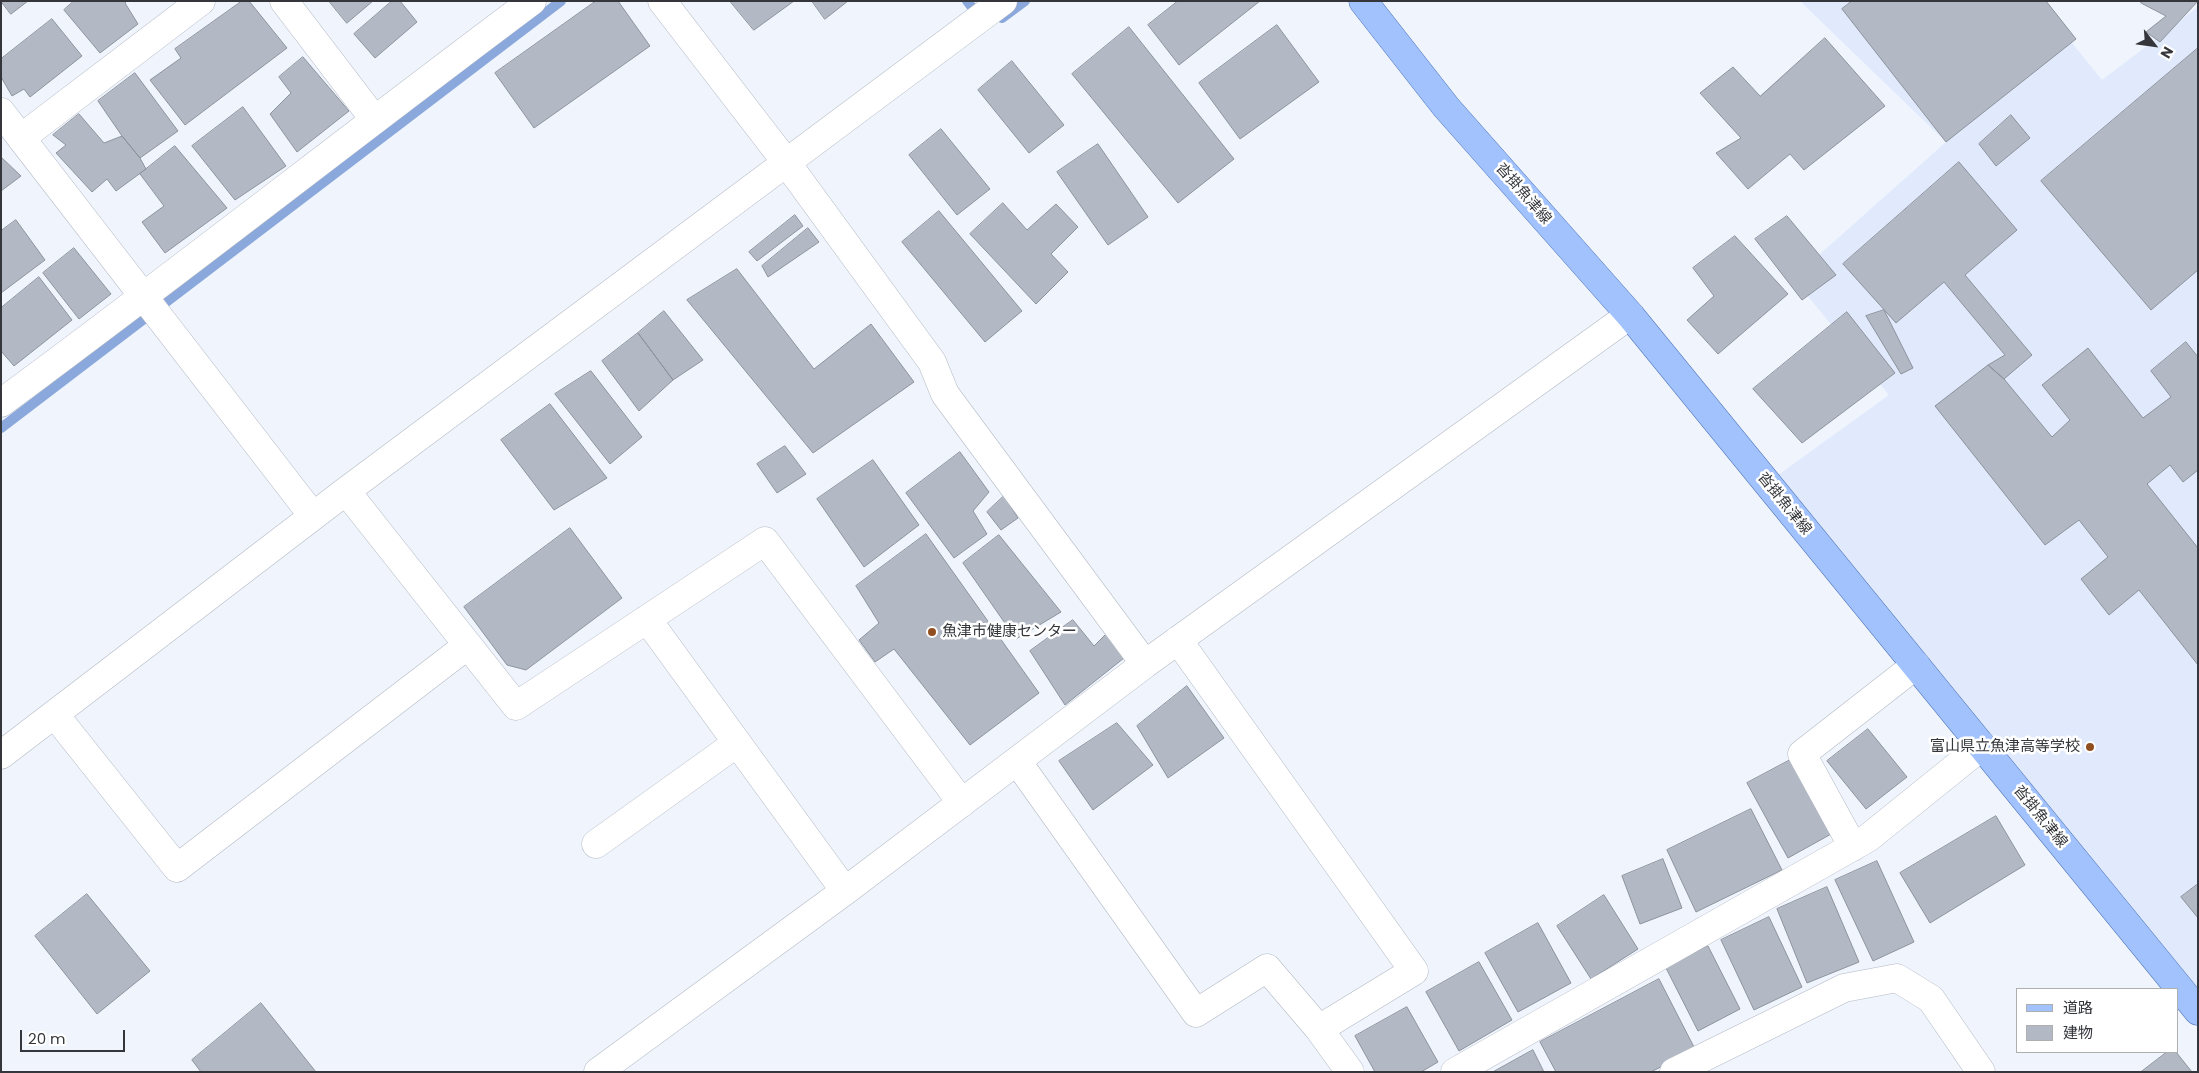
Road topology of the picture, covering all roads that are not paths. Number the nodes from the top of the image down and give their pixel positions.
1 (200, 1) edge
2 (284, 1) edge
3 (532, 1) edge
4 (662, 1) edge
5 (1003, 1) edge
6 (1363, 1) edge
7 (1, 112) edge
8 (374, 119) junction
9 (21, 138) junction
10 (786, 162) junction
11 (144, 298) junction
12 (1630, 316) junction
13 (1, 403) edge
14 (346, 491) junction
15 (313, 516) junction
16 (647, 619) junction
17 (1178, 640) junction
18 (468, 645) junction
19 (1145, 664) junction
20 (1916, 665) junction
21 (56, 715) junction
22 (737, 743) junction
23 (1982, 746) junction
24 (1, 756) edge
25 (1017, 761) junction
26 (962, 803) junction
27 (596, 844) dead end
28 (1853, 847) junction
29 (845, 891) junction
30 (2198, 1011) edge
31 (1319, 1029) junction
32 (598, 1072) edge
33 (1350, 1072) edge
34 (1455, 1072) edge
35 (1674, 1072) edge
36 (1981, 1072) edge

1 - 9 street
2 - 8 street
3 - 8 street
4 - 10 street
5 - 10 street
6 - 12 main road, 沓掛魚津線
7 - 9 street
8 - 11 street
9 - 11 street
10 - 14 street
10 - 19 street
11 - 13 street
11 - 15 street
12 - 17 street
12 - 20 main road, 沓掛魚津線
14 - 15 street
14 - 18 street
15 - 21 street
16 - 18 street
16 - 22 street
16 - 26 street
17 - 19 street
17 - 31 street
18 - 21 street
19 - 25 street
20 - 23 main road, 沓掛魚津線
20 - 28 street
21 - 24 street
22 - 27 street
22 - 29 street
23 - 28 street
23 - 30 main road, 沓掛魚津線
25 - 26 street
25 - 31 street
26 - 29 street
28 - 34 street
29 - 32 street
31 - 33 street
35 - 36 street

